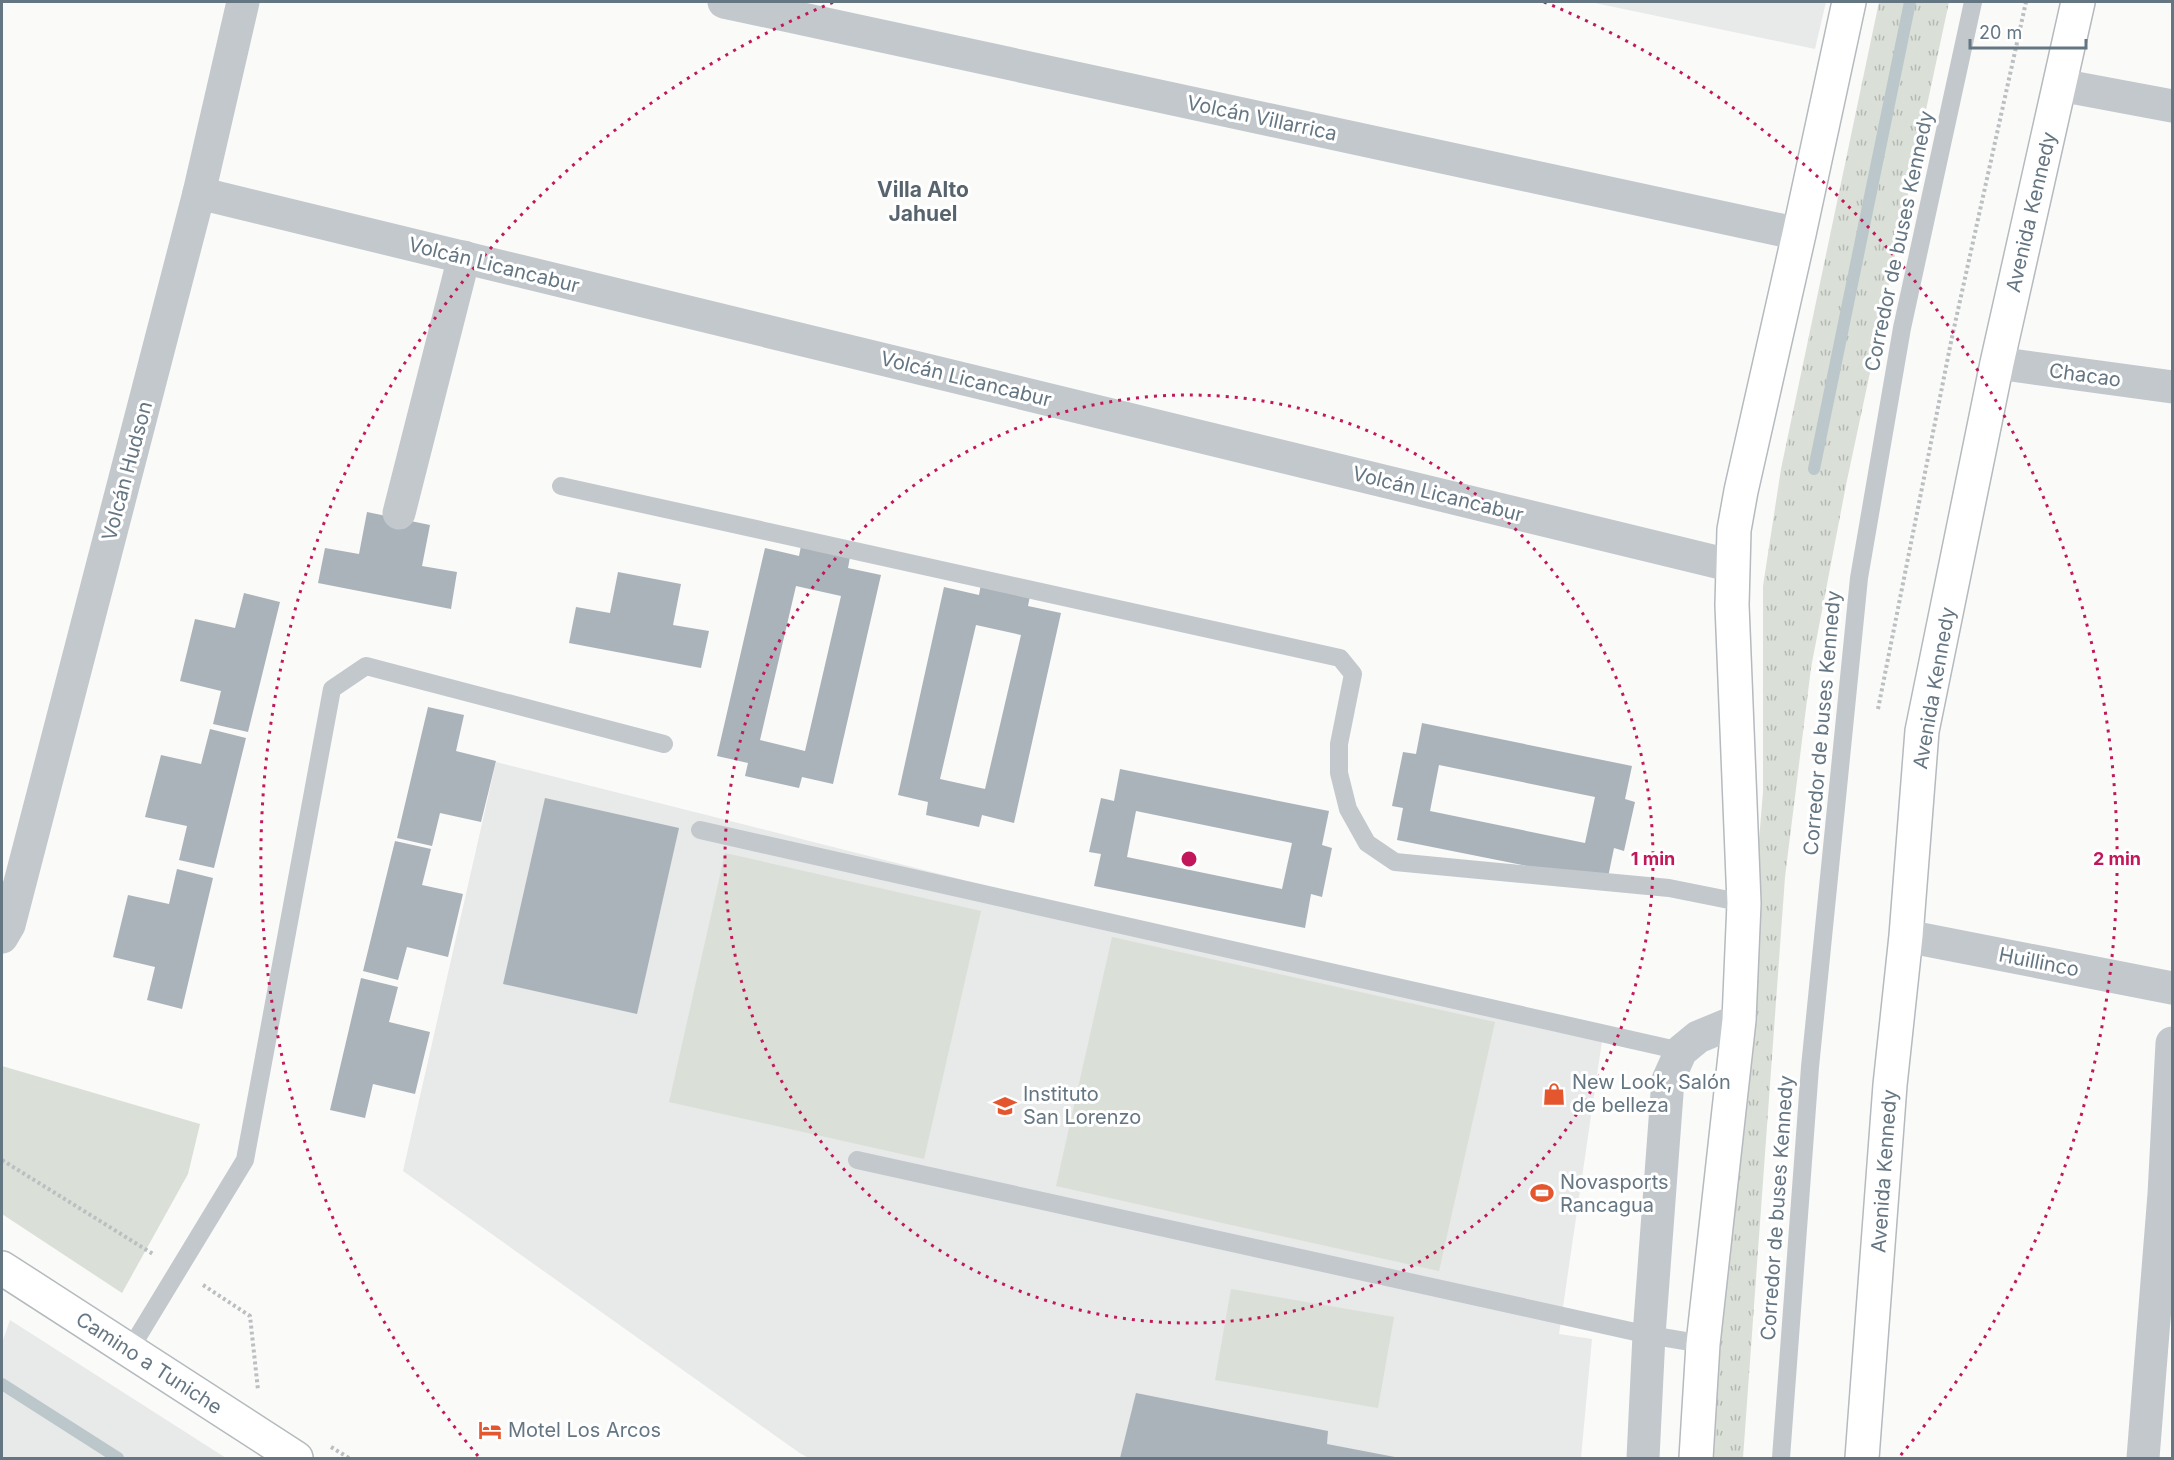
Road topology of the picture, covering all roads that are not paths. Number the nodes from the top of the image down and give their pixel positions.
1 (243, 2) edge
2 (724, 2) edge
3 (1849, 2) edge
4 (1973, 2) edge
5 (2078, 2) edge
6 (2060, 85) junction
7 (2172, 106) edge
8 (199, 193) junction
9 (1799, 234) junction
10 (464, 257) junction
11 (1997, 363) junction
12 (2172, 387) edge
13 (561, 486) dead end
14 (399, 513) dead end
15 (1733, 566) junction
16 (664, 744) dead end
17 (700, 830) dead end
18 (1744, 903) junction
19 (1906, 936) junction
20 (2, 937) edge
21 (2172, 988) edge
22 (1739, 1020) junction
23 (2172, 1043) edge
24 (1681, 1051) junction
25 (857, 1160) dead end
26 (2168, 1194) edge
27 (2, 1268) edge
28 (1649, 1335) junction
29 (1703, 1344) junction
30 (129, 1350) junction
31 (296, 1458) edge
32 (1643, 1458) edge
33 (1696, 1458) edge
34 (1781, 1458) edge
35 (1862, 1458) edge
36 (2144, 1458) edge

1 - 8 street, Volcán Hudson
2 - 9 street, Volcán Villarrica
3 - 9 main road
4 - 34 lane, Corredor de buses Kennedy
5 - 6 main road, Avenida Kennedy
6 - 7 street
6 - 11 main road, Avenida Kennedy
8 - 10 street, Volcán Licancabur
8 - 20 street, Volcán Hudson
9 - 15 main road
10 - 14 street
10 - 15 street, Volcán Licancabur
11 - 12 street, Chacao
11 - 19 main road, Avenida Kennedy
13 - 18 lane
15 - 18 main road
16 - 30 lane
17 - 24 lane
18 - 22 main road
19 - 21 street, Huillinco
19 - 35 main road, Avenida Kennedy
22 - 24 street
22 - 29 main road
23 - 26 street
24 - 28 street
25 - 28 lane
26 - 36 street
27 - 30 main road, Camino a Tuniche
28 - 29 lane
28 - 32 street
29 - 33 main road
30 - 31 main road, Camino a Tuniche

